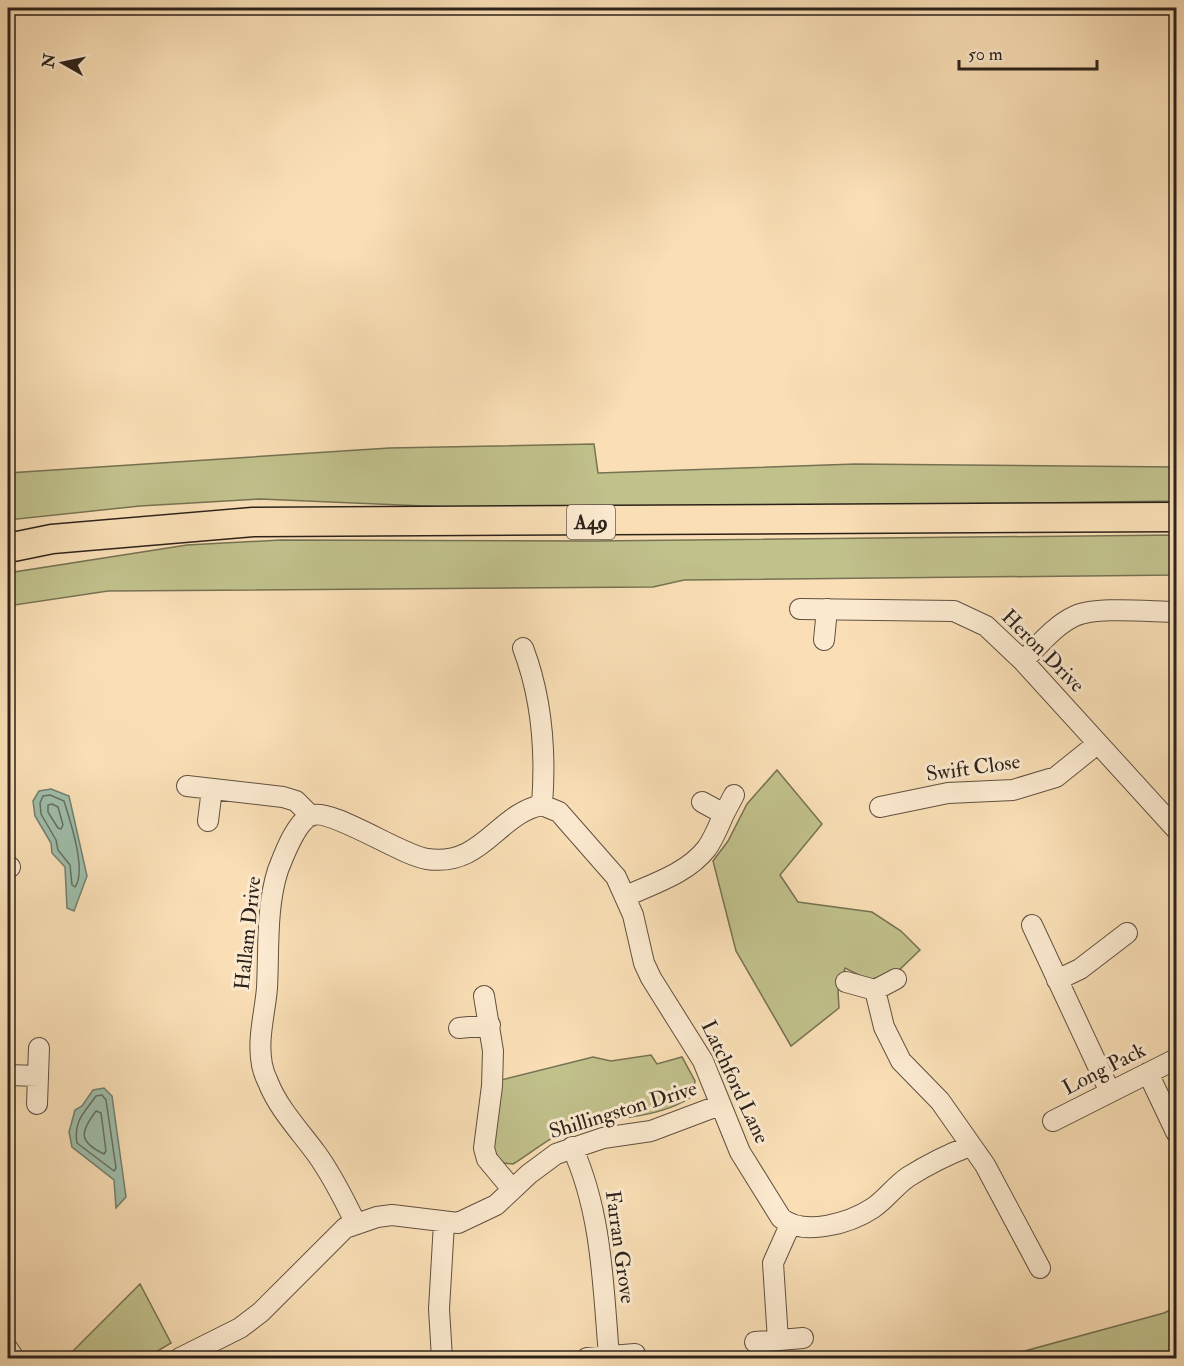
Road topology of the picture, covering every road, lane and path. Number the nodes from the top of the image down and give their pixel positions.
1 (1176, 517) edge
2 (8, 548) edge
3 (800, 609) dead end
4 (827, 609) junction
5 (1176, 612) edge
6 (824, 640) dead end
7 (523, 648) dead end
8 (1023, 661) junction
9 (1097, 744) junction
10 (188, 786) dead end
11 (212, 789) junction
12 (734, 795) dead end
13 (702, 801) dead end
14 (542, 805) junction
15 (880, 807) dead end
16 (724, 814) junction
17 (311, 816) junction
18 (208, 820) dead end
19 (1176, 829) edge
20 (626, 896) junction
21 (1032, 925) dead end
22 (1127, 933) dead end
23 (896, 979) dead end
24 (1057, 980) junction
25 (846, 982) dead end
26 (875, 990) junction
27 (484, 996) dead end
28 (490, 1025) junction
29 (459, 1028) dead end
30 (39, 1048) dead end
31 (1176, 1059) edge
32 (1148, 1073) junction
33 (8, 1074) edge
34 (38, 1076) junction
35 (1110, 1092) junction
36 (37, 1104) dead end
37 (720, 1105) junction
38 (1053, 1121) dead end
39 (1176, 1132) edge
40 (970, 1146) junction
41 (572, 1147) junction
42 (512, 1189) junction
43 (444, 1223) junction
44 (356, 1224) junction
45 (790, 1226) junction
46 (1040, 1268) dead end
47 (803, 1338) dead end
48 (778, 1340) junction
49 (755, 1342) dead end
50 (8, 1349) edge
51 (635, 1354) dead end
52 (609, 1356) junction
53 (587, 1358) edge
54 (14, 1359) edge
55 (180, 1359) edge
56 (442, 1359) edge

1 - 2 highway, A49
3 - 4 street, Heron Drive
4 - 6 street
4 - 8 street, Heron Drive
5 - 8 street
7 - 14 street
8 - 9 street, Heron Drive
9 - 15 street, Swift Close
9 - 19 street, Heron Drive
10 - 11 street
11 - 17 street
11 - 18 street
12 - 16 street
13 - 16 street
14 - 17 street
14 - 20 street, Latchford Lane
16 - 20 street
17 - 44 street, Hallam Drive
20 - 37 street, Latchford Lane
21 - 24 street
22 - 24 street
23 - 26 street
24 - 35 street
25 - 26 street
26 - 40 street
27 - 28 street
28 - 29 street
28 - 42 street
30 - 34 street
31 - 32 street, Long Pack
32 - 35 street, Long Pack
32 - 39 street
33 - 34 street
34 - 36 street
35 - 38 street, Long Pack
37 - 41 street, Shillingston Drive
37 - 45 street, Latchford Lane
40 - 45 street
40 - 46 street
41 - 42 street, Shillingston Drive
41 - 52 street, Farran Grove
42 - 43 street, Shillingston Drive
43 - 44 street, Shillingston Drive
43 - 56 street
44 - 55 street, Shillingston Drive
45 - 48 street
47 - 48 street
48 - 49 street
50 - 54 street
51 - 52 street
52 - 53 street

